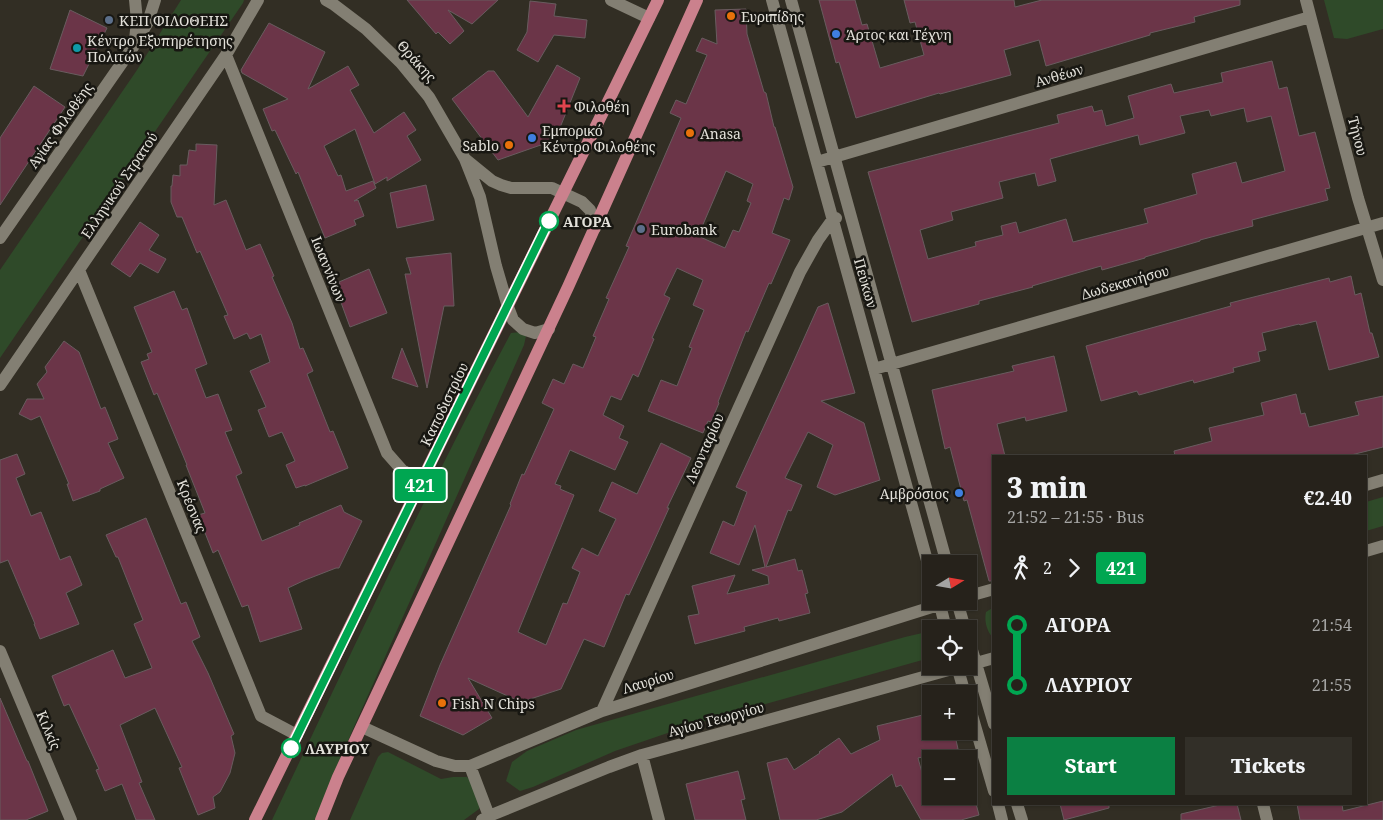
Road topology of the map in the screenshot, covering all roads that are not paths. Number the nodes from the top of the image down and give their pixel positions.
1 (135, 0) edge
2 (155, 0) edge
3 (258, 0) edge
4 (326, 0) edge
5 (611, 0) edge
6 (658, 0) edge
7 (697, 0) edge
8 (772, 0) edge
9 (791, 0) edge
10 (1306, 0) edge
11 (1310, 17) junction
12 (649, 18) junction
13 (135, 44) junction
14 (226, 55) junction
15 (835, 157) junction
16 (465, 159) junction
17 (817, 162) junction
18 (563, 193) junction
19 (850, 214) junction
20 (833, 218) junction
21 (1383, 223) edge
22 (595, 228) junction
23 (1367, 228) junction
24 (0, 238) edge
25 (79, 270) junction
26 (1383, 280) edge
27 (508, 307) junction
28 (548, 329) junction
29 (892, 364) junction
30 (874, 369) junction
31 (0, 385) edge
32 (1383, 480) edge
33 (422, 482) junction
34 (1367, 484) edge
35 (1383, 546) edge
36 (1367, 551) edge
37 (925, 555) edge
38 (945, 555) edge
39 (992, 590) edge
40 (978, 593) edge
41 (922, 609) edge
42 (0, 652) edge
43 (992, 659) edge
44 (977, 663) edge
45 (933, 675) edge
46 (970, 675) edge
47 (602, 711) junction
48 (992, 720) edge
49 (362, 727) junction
50 (977, 733) edge
51 (297, 735) junction
52 (642, 756) junction
53 (470, 766) junction
54 (992, 784) edge
55 (998, 805) edge
56 (1017, 805) edge
57 (1263, 805) edge
58 (486, 818) edge
59 (70, 820) edge
60 (255, 820) edge
61 (321, 820) edge
62 (659, 820) edge
63 (1002, 820) edge
64 (1022, 820) edge
65 (1267, 820) edge

1 - 13 street
2 - 13 street, Αγίας Φιλοθέης
3 - 14 street, Ελληνικού Στρατού
4 - 16 street, Θράκης
5 - 12 street
6 - 12 main road, Καποδιστρίου
7 - 22 main road
8 - 17 street, Πεύκων
9 - 15 street, Πεύκων
10 - 11 street, Τήνου
11 - 15 street, Ανθέων
11 - 23 street, Τήνου
12 - 18 main road, Καποδιστρίου
13 - 24 street, Αγίας Φιλοθέης
14 - 25 street, Ελληνικού Στρατού
14 - 33 street, Ιωαννίνων
15 - 17 street, Ανθέων
15 - 19 street, Πεύκων
16 - 18 street, Θράκης
16 - 27 street, Θράκης
17 - 20 street, Πεύκων
18 - 22 street, Θράκης
18 - 27 main road, Καποδιστρίου
19 - 20 street
19 - 29 street, Πεύκων
20 - 30 street, Πεύκων
20 - 47 street, Λεονταρίου
21 - 23 street, Δωδεκανήσου
22 - 28 main road
23 - 26 street, Τήνου
23 - 29 street, Δωδεκανήσου
25 - 31 street, Ελληνικού Στρατού
25 - 51 street, Κρέσνας
27 - 28 street, Θράκης
27 - 33 main road, Καποδιστρίου
28 - 49 main road
29 - 30 street, Δωδεκανήσου
29 - 38 street, Πεύκων
30 - 37 street, Πεύκων
32 - 34 street
33 - 51 main road, Καποδιστρίου
35 - 36 street
39 - 40 street
41 - 47 street, Λαυρίου
42 - 59 street, Κιλκίς
43 - 44 street, Αγίου Γεωργίου
45 - 52 street, Αγίου Γεωργίου
46 - 48 street
47 - 53 street, Λαυρίου
49 - 53 street, Λαυρίου
49 - 61 main road
50 - 54 street
51 - 60 main road, Καποδιστρίου
52 - 58 street, Αγίου Γεωργίου
52 - 62 street
53 - 58 street
55 - 63 street
56 - 64 street
57 - 65 street

